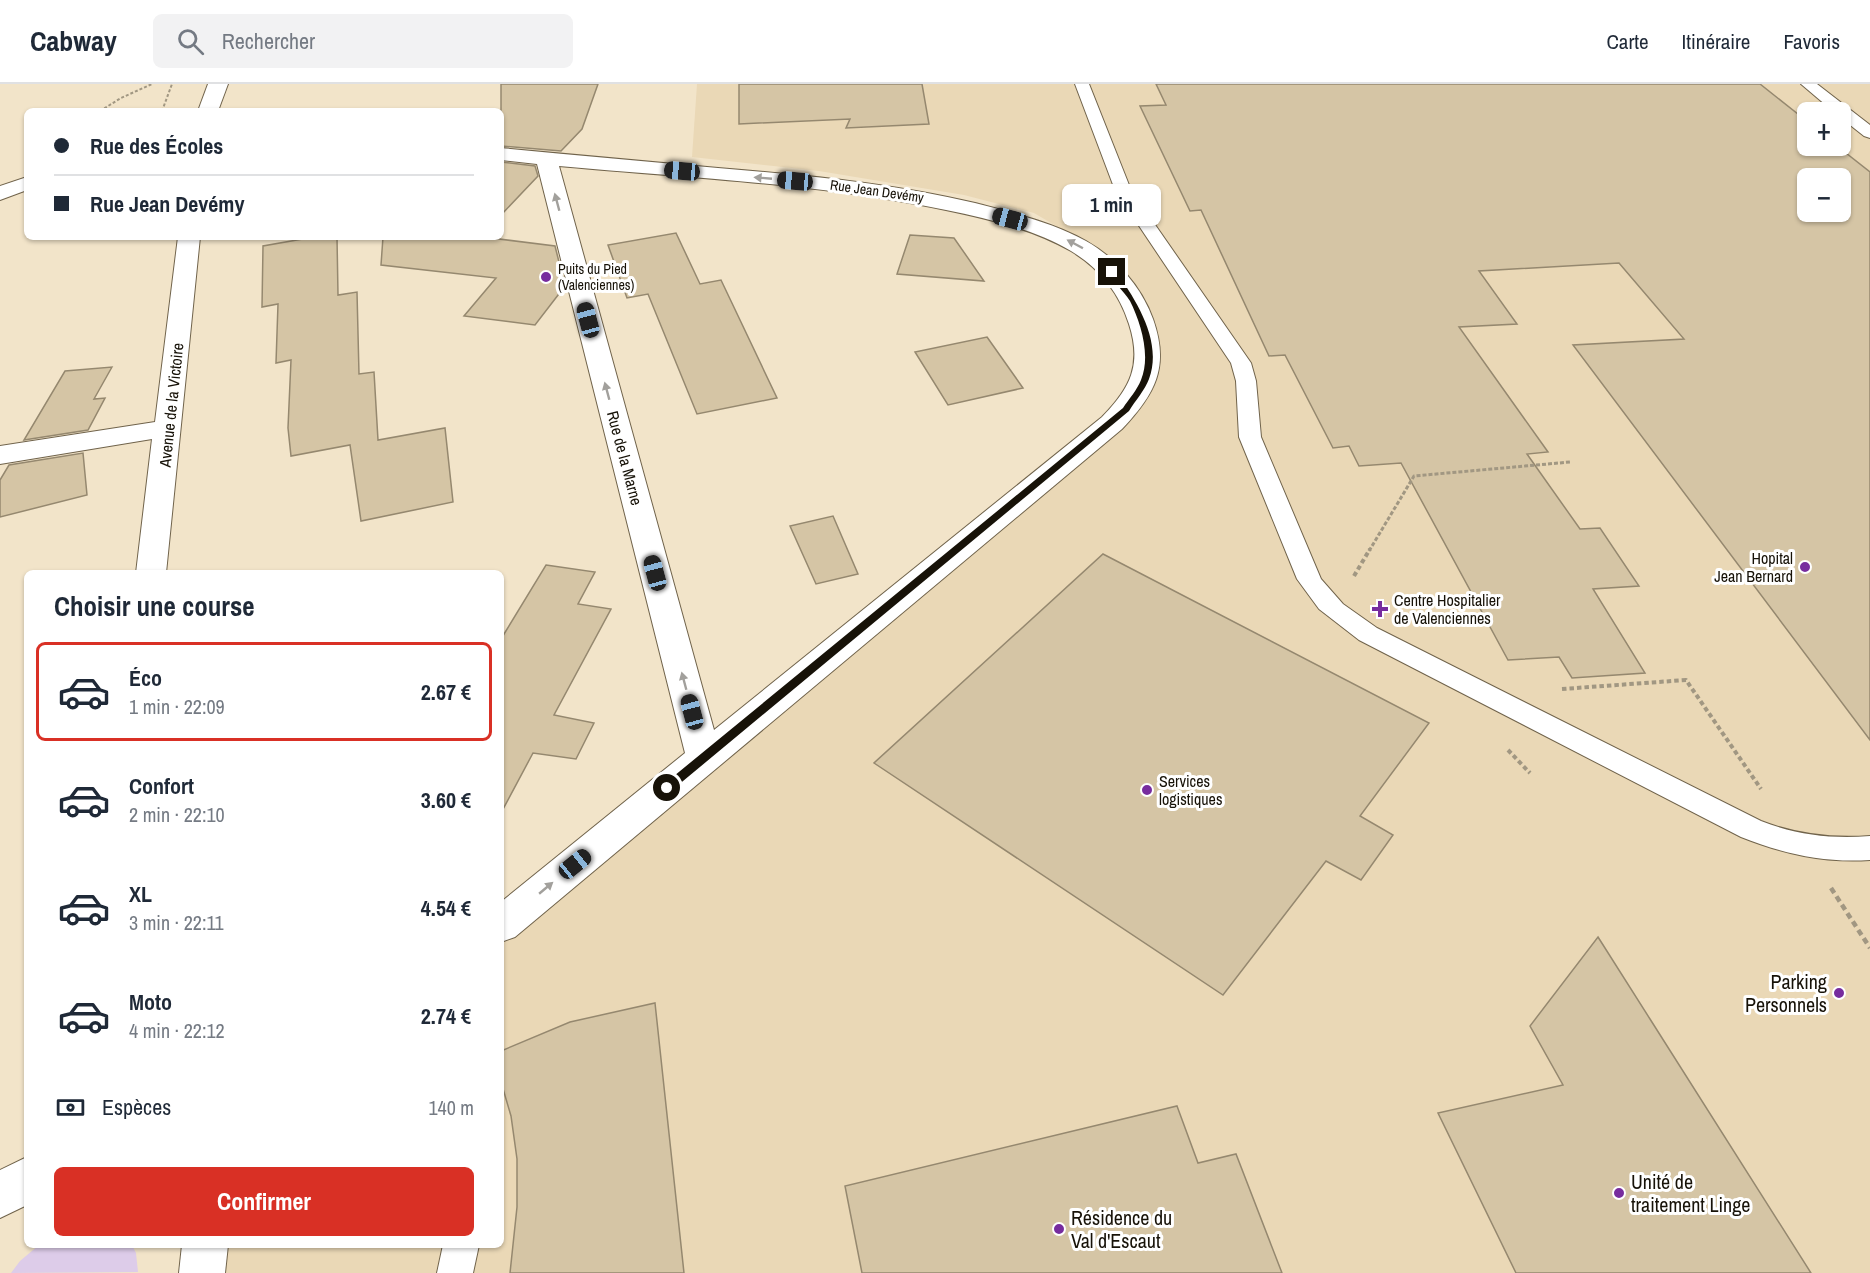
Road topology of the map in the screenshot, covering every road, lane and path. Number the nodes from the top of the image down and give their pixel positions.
1 (152, 84) edge
2 (172, 84) edge
3 (218, 84) edge
4 (1082, 84) edge
5 (1808, 84) edge
6 (105, 108) edge
7 (163, 108) edge
8 (209, 108) edge
9 (1870, 133) edge
10 (504, 154) edge
11 (546, 158) junction
12 (24, 184) edge
13 (0, 193) edge
14 (189, 240) edge
15 (168, 428) junction
16 (0, 455) edge
17 (1570, 462) dead end
18 (151, 570) edge
19 (1332, 610) junction
20 (1519, 711) junction
21 (704, 758) junction
22 (1530, 773) dead end
23 (1801, 847) junction
24 (1870, 848) edge
25 (504, 923) edge
26 (1870, 948) edge
27 (24, 1181) edge
28 (0, 1196) edge
29 (206, 1248) edge
30 (460, 1248) edge
31 (202, 1273) edge
32 (455, 1273) edge

1 - 6 path
2 - 7 path
3 - 8 street
4 - 19 lane
5 - 9 lane
10 - 11 street, Rue Jean Devémy
21 -> 11 street, Rue de la Marne
21 -> 11 street, Rue Jean Devémy
12 - 13 street
14 - 15 street, Avenue de la Victoire
15 - 16 street
15 - 18 street, Avenue de la Victoire
17 - 19 path
19 - 20 lane
20 - 22 path
20 - 23 lane
20 - 23 path
25 -> 21 street, Rue Jean Devémy
23 - 24 lane
23 - 26 path
27 - 28 street
29 - 31 street
30 - 32 lane

